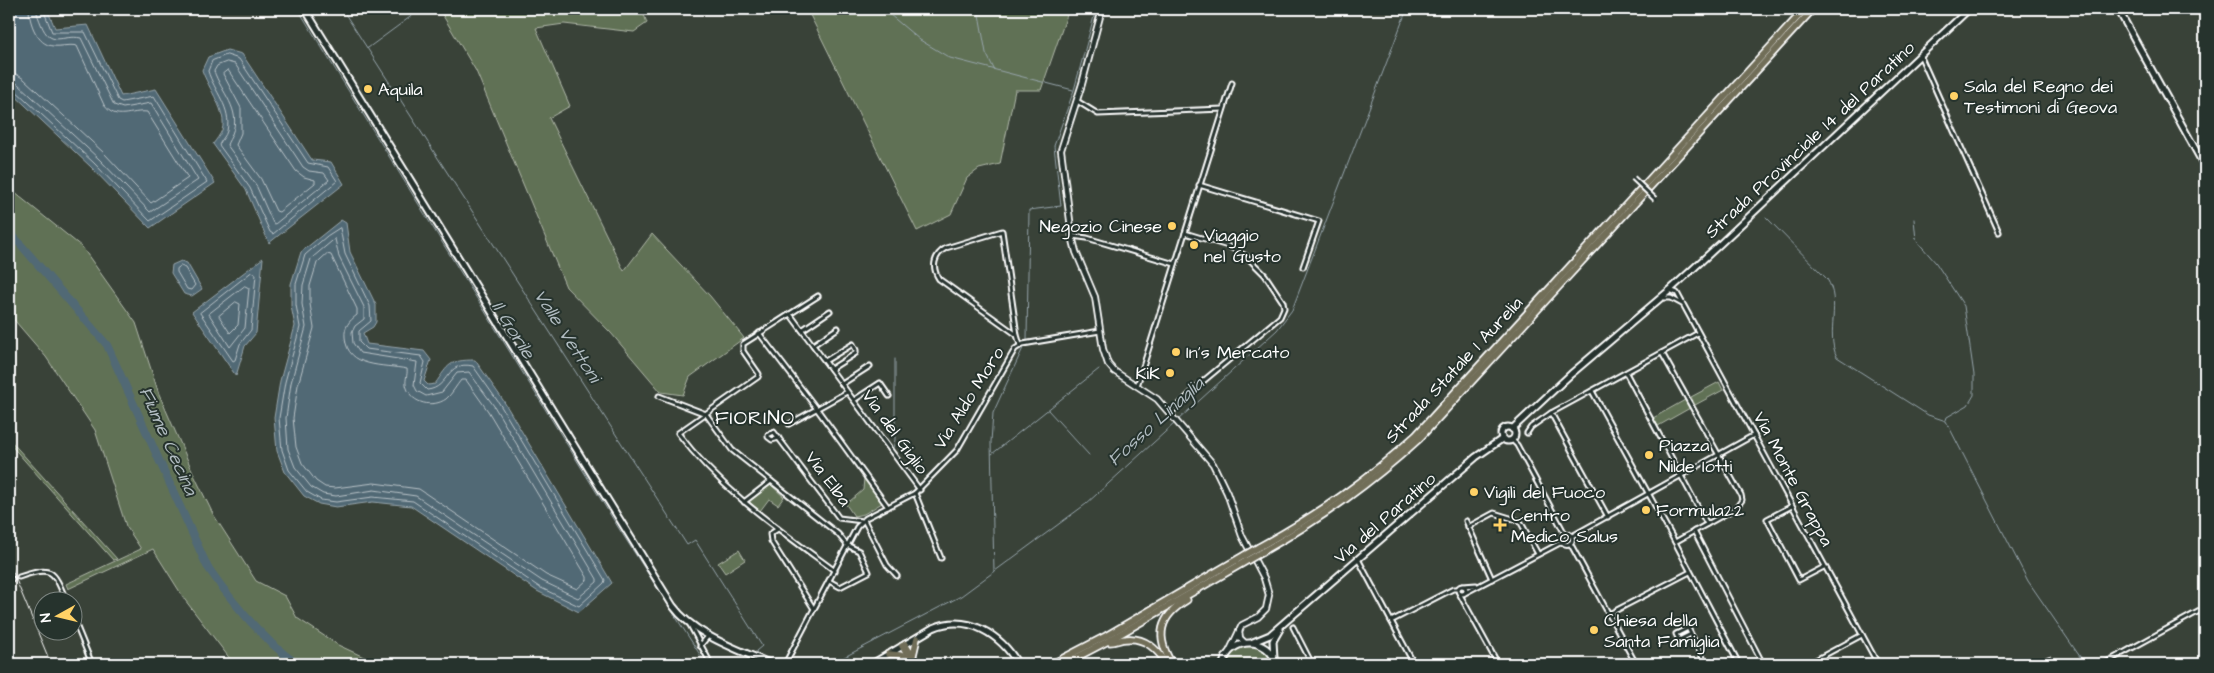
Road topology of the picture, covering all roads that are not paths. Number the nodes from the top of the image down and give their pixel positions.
1 (305, 9) edge
2 (1102, 9) edge
3 (1805, 9) edge
4 (1813, 9) edge
5 (1969, 9) edge
6 (2118, 9) edge
7 (1920, 55) junction
8 (1232, 83) dead end
9 (1076, 101) junction
10 (1223, 108) junction
11 (2205, 167) edge
12 (1633, 178) dead end
13 (1199, 185) junction
14 (1655, 199) dead end
15 (1999, 232) dead end
16 (1185, 233) junction
17 (1072, 236) junction
18 (1175, 264) junction
19 (1303, 267) dead end
20 (1680, 281) junction
21 (1670, 290) junction
22 (818, 296) dead end
23 (1660, 299) junction
24 (1678, 299) junction
25 (830, 311) dead end
26 (790, 314) junction
27 (838, 328) dead end
28 (802, 330) junction
29 (1101, 331) junction
30 (759, 333) junction
31 (1698, 333) junction
32 (1017, 334) junction
33 (813, 345) junction
34 (1020, 345) junction
35 (1662, 353) junction
36 (825, 361) junction
37 (870, 366) dead end
38 (831, 369) junction
39 (1626, 373) junction
40 (842, 384) junction
41 (1138, 386) junction
42 (1592, 391) junction
43 (847, 392) junction
44 (659, 396) dead end
45 (889, 396) dead end
46 (854, 400) junction
47 (818, 409) junction
48 (1552, 413) junction
49 (706, 414) junction
50 (1172, 414) junction
51 (789, 424) dead end
52 (1512, 429) junction
53 (1527, 433) dead end
54 (1754, 435) junction
55 (779, 438) dead end
56 (1502, 438) junction
57 (1512, 440) junction
58 (1718, 455) junction
59 (1681, 476) junction
60 (771, 481) junction
61 (920, 490) junction
62 (915, 494) junction
63 (1648, 494) junction
64 (744, 502) junction
65 (1792, 506) junction
66 (888, 507) junction
67 (1608, 517) junction
68 (863, 520) junction
69 (1466, 521) dead end
70 (1707, 524) junction
71 (1468, 527) junction
72 (778, 529) junction
73 (1694, 531) junction
74 (1564, 534) junction
75 (1572, 536) junction
76 (1562, 542) junction
77 (1675, 542) junction
78 (1570, 543) junction
79 (847, 546) junction
80 (1260, 550) junction
81 (1538, 554) junction
82 (1246, 557) junction
83 (941, 558) dead end
84 (1358, 559) junction
85 (1824, 567) junction
86 (835, 571) junction
87 (1690, 572) junction
88 (897, 576) dead end
89 (19, 577) dead end
90 (1492, 579) junction
91 (829, 581) junction
92 (1480, 585) junction
93 (1463, 586) junction
94 (62, 590) edge
95 (1194, 592) junction
96 (1461, 592) junction
97 (2205, 608) edge
98 (814, 609) junction
99 (1609, 614) junction
100 (1288, 620) junction
101 (1391, 621) junction
102 (689, 622) junction
103 (1293, 627) dead end
104 (1239, 628) junction
105 (710, 634) junction
106 (1691, 634) dead end
107 (1862, 635) junction
108 (916, 638) junction
109 (82, 640) edge
110 (1108, 641) junction
111 (1253, 642) junction
112 (1244, 643) junction
113 (903, 645) junction
114 (700, 646) junction
115 (888, 654) junction
116 (1226, 656) junction
117 (2049, 659) dead end
118 (911, 660) edge
119 (1275, 661) edge
120 (92, 664) edge
121 (711, 664) edge
122 (771, 664) edge
123 (785, 664) edge
124 (872, 664) edge
125 (917, 664) edge
126 (1018, 664) edge
127 (1052, 664) edge
128 (1064, 664) edge
129 (1167, 664) edge
130 (1172, 664) edge
131 (1224, 664) edge
132 (1312, 664) edge
133 (1414, 664) edge
134 (1498, 664) edge
135 (1636, 664) edge
136 (1706, 664) edge
137 (1739, 664) edge
138 (1762, 664) edge
139 (1808, 664) edge
140 (1877, 664) edge
141 (2038, 664) edge
142 (2103, 664) edge

1 - 102 main road
2 - 9 street
3 - 80 highway, Strada Statale 1 Aurelia
4 - 80 highway, Strada Statale 1 Aurelia
5 - 7 main road, Strada Provinciale 14 del Paratino
6 - 11 main road
7 - 15 street
7 - 20 main road, Strada Provinciale 14 del Paratino
8 - 10 street
9 - 10 street
9 - 17 street
10 - 13 street
12 - 14 street, bridge
13 - 16 street
13 - 19 street
16 - 18 street
16 - 50 street
17 - 18 street
17 - 29 street
18 - 41 street
20 - 21 main road, Strada Provinciale 14 del Paratino
20 - 24 street, Via Monte Grappa
21 - 23 main road
21 - 24 street, Via Monte Grappa
22 - 26 street
23 - 24 street
23 - 52 main road
24 - 31 street, Via Monte Grappa
25 - 28 street
26 - 28 street, Via del Giglio
26 - 30 street
27 - 33 street
28 - 33 street, Via del Giglio
29 - 34 street, Via Aldo Moro
29 - 41 street
30 - 47 street
30 - 49 street
31 - 35 street
31 - 54 street, Via Monte Grappa
32 - 32 street
32 - 34 street
33 - 36 street, Via del Giglio
34 - 61 street, Via Aldo Moro
35 - 39 street
35 - 58 street
36 - 38 street, Via del Giglio
36 - 38 street
37 - 40 street
38 - 40 street, Via del Giglio
39 - 42 street
39 - 59 street
40 - 43 street, Via del Giglio
41 - 50 street
42 - 48 street
42 - 63 street
43 - 46 street, Via del Giglio
43 - 47 street
44 - 49 street
45 - 46 street
46 - 61 street, Via del Giglio
47 - 51 street
47 - 66 street
48 - 53 street
48 - 67 street
49 - 60 street
49 - 64 street
50 - 104 street
52 - 56 main road
52 - 57 main road
54 - 58 street
54 - 65 street, Via Monte Grappa
55 - 68 street, Via Elba
56 - 57 main road
56 - 84 main road, Via del Paratino
57 - 74 street
58 - 59 street
58 - 70 street
59 - 63 street
59 - 70 street
60 - 64 street
60 - 79 street
61 - 62 street, Via Aldo Moro
62 - 66 street, Via Aldo Moro
62 - 83 street
63 - 67 street
63 - 77 street
64 - 72 street
65 - 85 street, Via Monte Grappa
65 - 85 street
66 - 68 street, Via Aldo Moro
67 - 75 street
68 - 79 street
68 - 88 street
69 - 71 street
70 - 73 street
71 - 81 street
71 - 90 street
72 - 86 street
72 - 98 street
73 - 77 street
73 - 138 street
74 - 75 street
74 - 76 street
75 - 78 street
76 - 78 street
76 - 81 street
77 - 87 street
78 - 99 street
79 - 86 street
79 - 91 street
80 - 82 highway, Strada Statale 1 Aurelia, bridge
81 - 90 street
82 - 95 highway, Strada Statale 1 Aurelia
82 - 127 highway, Strada Statale 1 Aurelia
84 - 100 main road, Via del Paratino
84 - 101 street
85 - 107 street, Via Monte Grappa
86 - 91 street
87 - 99 street
87 - 137 street
89 - 94 street
90 - 92 street
91 - 98 street
92 - 93 street
92 - 96 street
93 - 96 street
93 - 96 street
95 - 110 highway, Strada Statale 1 Aurelia
95 - 130 highway
96 - 101 street
96 - 134 street
97 - 142 street
98 - 123 street
99 - 135 street
100 - 111 main road
100 - 119 main road
101 - 133 street
102 - 105 main road
102 - 114 street
103 - 132 street
104 - 112 street
104 - 116 street
105 - 114 street
105 - 122 main road
106 - 136 street
107 - 139 street
107 - 140 street, Via Monte Grappa
108 - 113 main road
108 - 118 highway
108 - 126 main road
109 - 120 street
110 - 128 highway, Strada Statale 1 Aurelia
110 - 129 highway
111 - 112 main road
111 - 119 main road
112 - 116 main road
113 - 115 main road
113 - 118 highway
114 - 121 street
115 - 118 highway
115 - 124 main road
116 - 131 main road
117 - 141 street
118 - 125 highway

